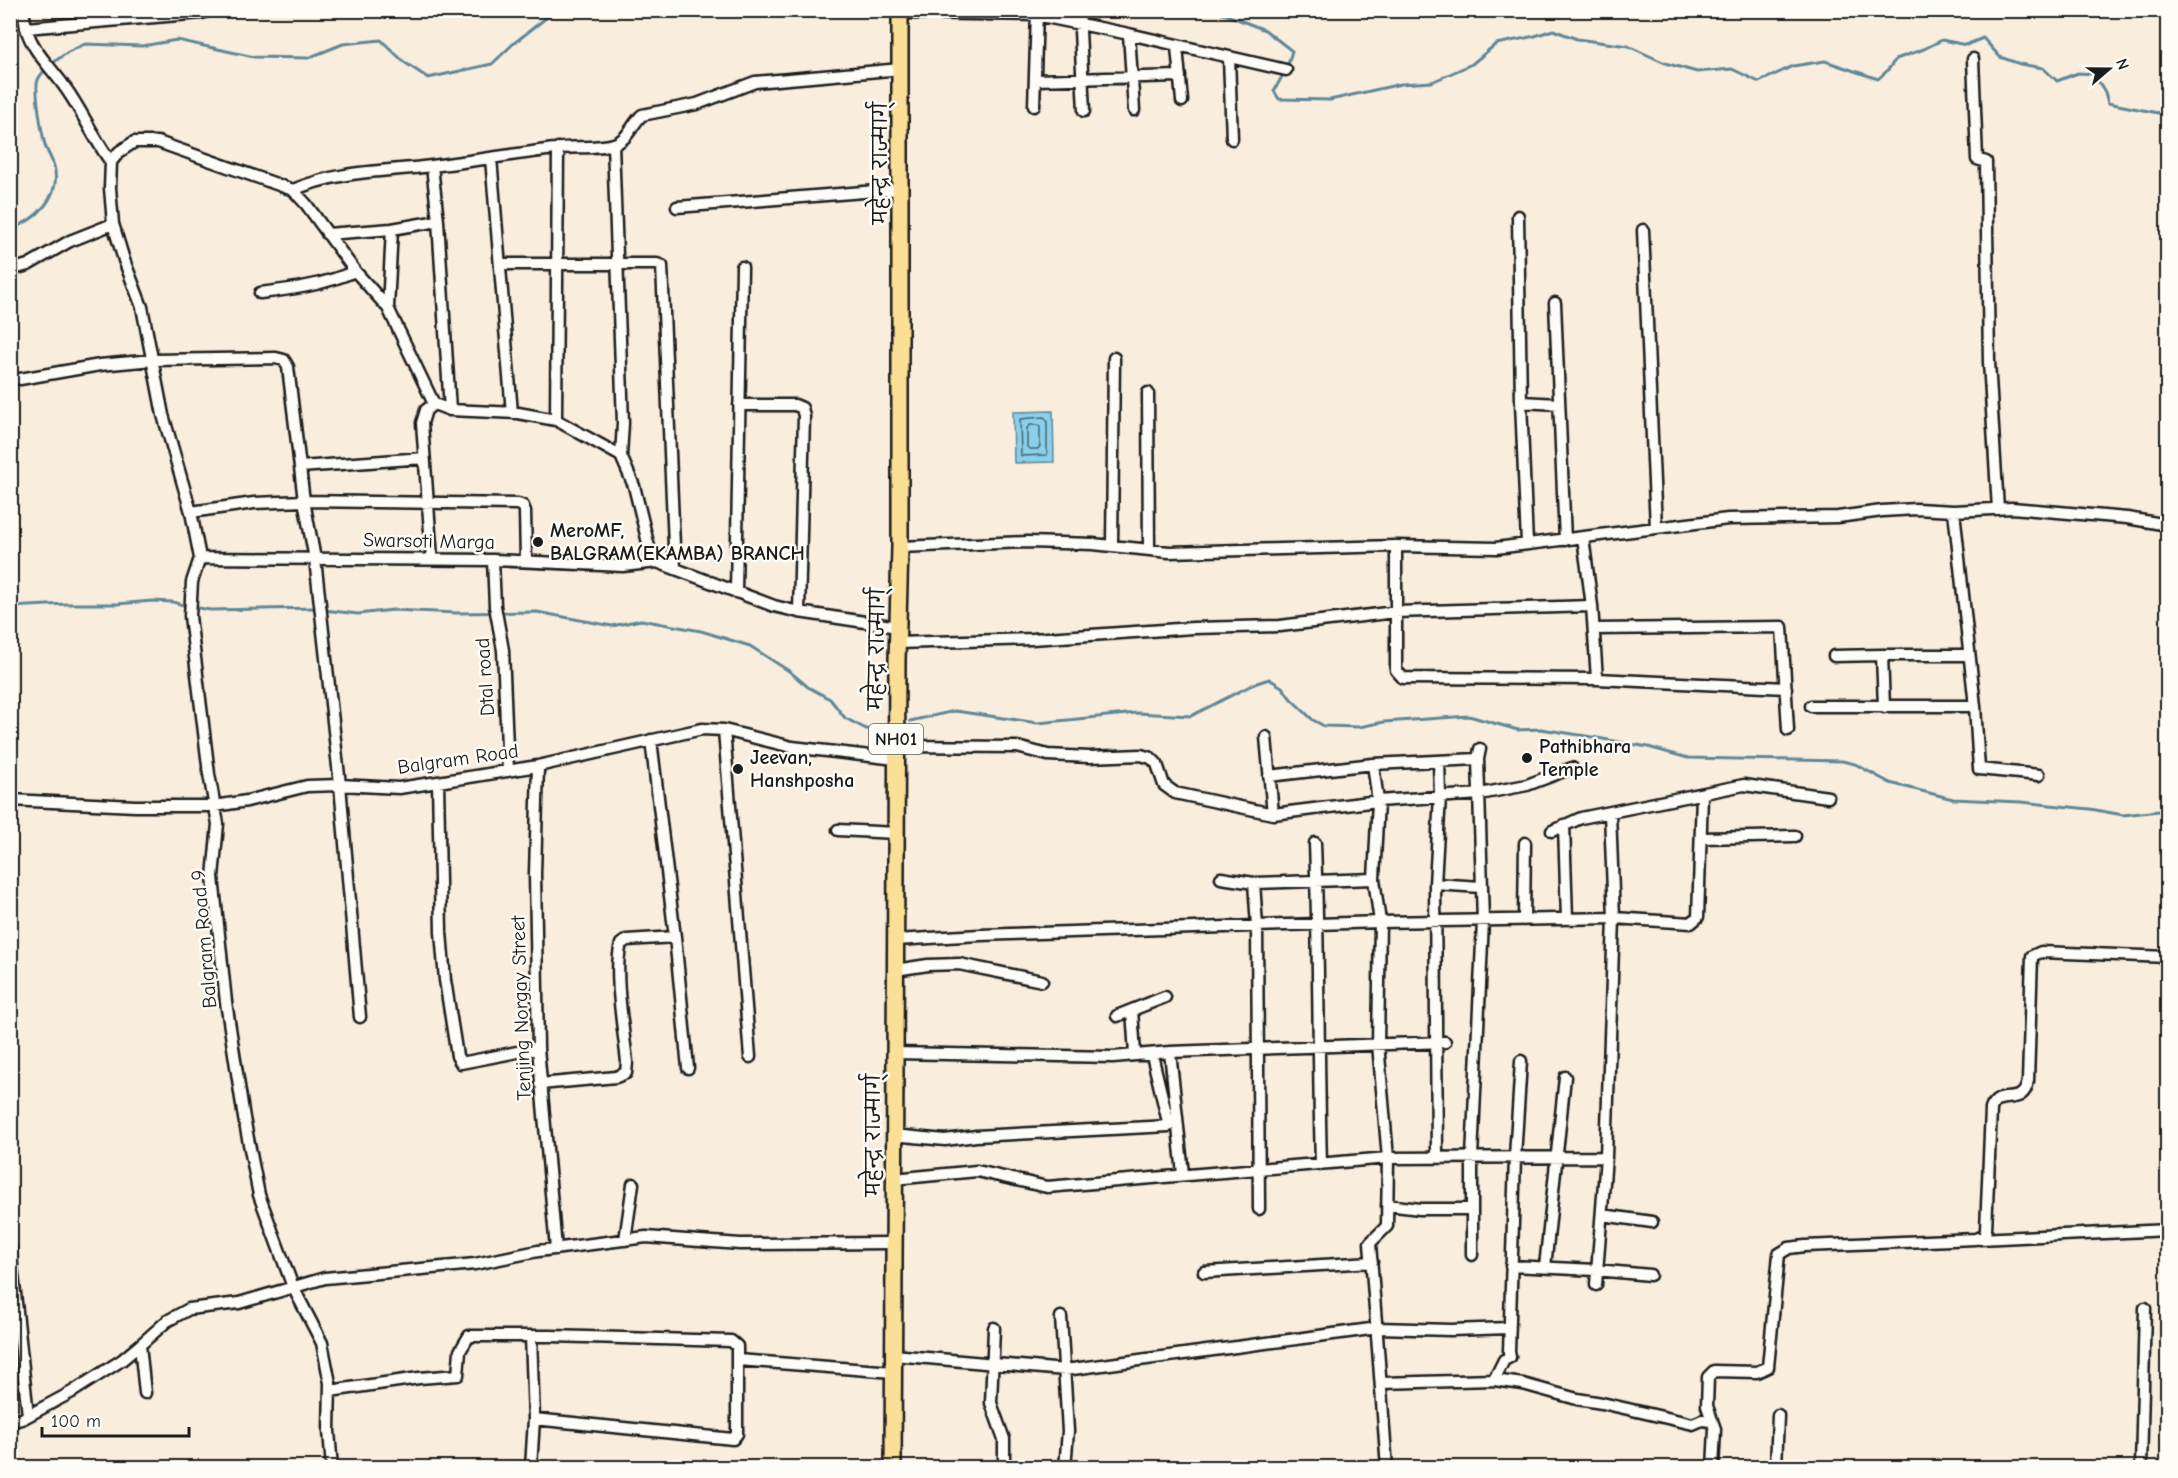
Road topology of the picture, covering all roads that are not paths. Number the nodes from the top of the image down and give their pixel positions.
1 (23, 10) edge
2 (210, 10) edge
3 (1079, 10) edge
4 (900, 12) edge
5 (1037, 13) edge
6 (1079, 24) junction
7 (26, 28) junction
8 (1129, 34) junction
9 (1177, 47) junction
10 (1229, 58) junction
11 (1973, 59) dead end
12 (901, 69) junction
13 (1286, 70) dead end
14 (1180, 76) junction
15 (1082, 78) junction
16 (1132, 78) junction
17 (1035, 80) junction
18 (1182, 101) dead end
19 (1034, 106) dead end
20 (1134, 110) dead end
21 (1084, 111) dead end
22 (1232, 139) dead end
23 (613, 144) junction
24 (558, 148) junction
25 (491, 158) junction
26 (111, 162) junction
27 (432, 166) junction
28 (901, 189) junction
29 (293, 190) junction
30 (677, 207) dead end
31 (1518, 216) dead end
32 (438, 221) junction
33 (113, 224) junction
34 (392, 229) junction
35 (1643, 230) dead end
36 (327, 234) junction
37 (500, 264) junction
38 (557, 264) junction
39 (618, 265) junction
40 (742, 267) dead end
41 (10, 270) edge
42 (355, 271) junction
43 (260, 293) dead end
44 (1555, 303) dead end
45 (388, 308) junction
46 (1114, 358) dead end
47 (153, 360) junction
48 (20, 379) dead end
49 (1148, 393) dead end
50 (1521, 402) junction
51 (434, 404) junction
52 (1559, 404) junction
53 (739, 405) junction
54 (450, 410) junction
55 (512, 413) junction
56 (556, 420) junction
57 (621, 456) junction
58 (423, 458) junction
59 (300, 467) junction
60 (304, 501) junction
61 (429, 501) junction
62 (1998, 509) junction
63 (1954, 511) junction
64 (191, 512) junction
65 (2168, 525) edge
66 (1656, 528) junction
67 (1583, 537) junction
68 (1565, 540) junction
69 (1527, 544) junction
70 (1112, 546) junction
71 (1395, 546) junction
72 (900, 547) junction
73 (1149, 550) junction
74 (200, 558) junction
75 (315, 559) junction
76 (432, 559) junction
77 (493, 560) junction
78 (526, 561) junction
79 (657, 562) junction
80 (675, 568) junction
81 (736, 592) junction
82 (1592, 606) junction
83 (799, 612) junction
84 (1395, 612) junction
85 (898, 627) junction
86 (1594, 629) junction
87 (897, 643) junction
88 (1882, 655) junction
89 (1969, 655) junction
90 (1834, 656) dead end
91 (1597, 679) junction
92 (1786, 688) junction
93 (1811, 706) dead end
94 (1975, 706) junction
95 (1884, 707) junction
96 (724, 729) junction
97 (1788, 730) dead end
98 (1266, 737) dead end
99 (651, 740) junction
100 (896, 753) junction
101 (1438, 761) junction
102 (1373, 764) junction
103 (538, 766) junction
104 (1572, 768) dead end
105 (508, 771) junction
106 (2039, 775) dead end
107 (1269, 776) junction
108 (438, 782) junction
109 (340, 784) junction
110 (1480, 794) junction
111 (1702, 795) junction
112 (1440, 796) junction
113 (1828, 797) dead end
114 (10, 800) edge
115 (1378, 801) junction
116 (215, 806) junction
117 (1610, 813) junction
118 (1273, 814) junction
119 (1564, 825) junction
120 (838, 830) dead end
121 (1552, 831) dead end
122 (896, 833) junction
123 (1795, 836) dead end
124 (1701, 838) junction
125 (1315, 843) dead end
126 (1525, 843) dead end
127 (1221, 878) dead end
128 (1374, 879) junction
129 (1316, 880) junction
130 (1254, 883) junction
131 (1435, 884) junction
132 (1481, 887) junction
133 (1614, 918) junction
134 (1566, 919) junction
135 (1524, 920) junction
136 (1483, 921) junction
137 (1380, 922) junction
138 (1436, 922) junction
139 (1318, 924) junction
140 (1257, 926) junction
141 (675, 937) junction
142 (896, 940) junction
143 (2168, 957) edge
144 (895, 970) junction
145 (1042, 981) dead end
146 (1165, 997) dead end
147 (1132, 1010) junction
148 (1117, 1016) dead end
149 (360, 1017) dead end
150 (1440, 1042) junction
151 (1378, 1044) junction
152 (1318, 1047) junction
153 (538, 1048) junction
154 (1258, 1050) junction
155 (1170, 1052) junction
156 (895, 1053) junction
157 (1135, 1054) junction
158 (750, 1057) dead end
159 (1113, 1057) junction
160 (1521, 1061) dead end
161 (688, 1068) dead end
162 (1564, 1077) dead end
163 (540, 1084) junction
164 (893, 1135) junction
165 (1437, 1157) junction
166 (1472, 1157) junction
167 (1515, 1157) junction
168 (1556, 1157) junction
169 (1606, 1157) junction
170 (1388, 1158) junction
171 (1321, 1164) junction
172 (1259, 1168) junction
173 (1183, 1174) junction
174 (894, 1179) junction
175 (633, 1184) dead end
176 (1387, 1205) junction
177 (1259, 1209) dead end
178 (1472, 1209) junction
179 (1602, 1215) junction
180 (1652, 1222) dead end
181 (2168, 1230) edge
182 (1980, 1239) junction
183 (625, 1240) junction
184 (894, 1243) junction
185 (10, 1246) edge
186 (556, 1249) junction
187 (1472, 1255) dead end
188 (1372, 1262) junction
189 (1511, 1266) junction
190 (1545, 1268) junction
191 (1596, 1270) junction
192 (1204, 1272) dead end
193 (1650, 1275) dead end
194 (1596, 1285) dead end
195 (293, 1287) junction
196 (2145, 1308) dead end
197 (1061, 1317) dead end
198 (994, 1328) dead end
199 (1378, 1328) junction
200 (1509, 1328) junction
201 (531, 1336) junction
202 (140, 1345) junction
203 (893, 1355) junction
204 (738, 1360) junction
205 (992, 1363) junction
206 (1065, 1370) junction
207 (893, 1372) junction
208 (1494, 1380) junction
209 (1381, 1383) junction
210 (330, 1391) junction
211 (145, 1393) dead end
212 (28, 1415) junction
213 (1778, 1415) dead end
214 (534, 1419) junction
215 (1711, 1421) junction
216 (10, 1422) edge
217 (332, 1467) edge
218 (531, 1467) edge
219 (893, 1467) edge
220 (1004, 1467) edge
221 (1065, 1467) edge
222 (1387, 1467) edge
223 (1713, 1467) edge
224 (1776, 1467) edge
225 (2141, 1467) edge

1 - 7 street
2 - 7 street
3 - 6 street
4 - 5 street
4 - 12 highway, महेन्द्र राज्मार्ग् / NH01
5 - 6 street
5 - 17 street
6 - 8 street
6 - 15 street
7 - 26 street
8 - 9 street
8 - 16 street
9 - 10 street
9 - 14 street
10 - 13 street
10 - 22 street
11 - 62 street
12 - 23 street
12 - 28 highway, महेन्द्र राज्मार्ग् / NH01
14 - 16 street
14 - 18 street
15 - 16 street
15 - 17 street
15 - 21 street
16 - 20 street
17 - 19 street
23 - 24 street
23 - 39 street
24 - 25 street
24 - 38 street
25 - 27 street
25 - 37 street
26 - 29 street
26 - 33 street, Balgram Road 9
27 - 29 street
27 - 32 street
28 - 30 street
28 - 72 highway, महेन्द्र राज्मार्ग् / NH01
29 - 36 street
31 - 50 street
32 - 34 street
32 - 54 street
33 - 41 street
33 - 47 street, Balgram Road 9
34 - 36 street
34 - 45 street
35 - 66 street
36 - 42 street
37 - 38 street
37 - 55 street
38 - 39 street
38 - 56 street
39 - 57 street
39 - 80 street
40 - 53 street
42 - 43 street
42 - 45 street
44 - 52 street
45 - 51 street
46 - 70 street
47 - 48 street
47 - 59 street
47 - 64 street, Balgram Road 9
49 - 73 street
50 - 52 street
50 - 69 street
51 - 54 street
51 - 58 street
52 - 68 street
53 - 81 street
53 - 83 street
54 - 55 street
55 - 56 street
56 - 57 street
57 - 79 street
58 - 59 street
58 - 61 street
59 - 60 street
60 - 61 street
60 - 64 street
60 - 75 street
61 - 76 street
61 - 78 street
62 - 63 street
62 - 65 street
63 - 66 street
63 - 89 street
64 - 74 street, Balgram Road 9
66 - 67 street
67 - 68 street
67 - 82 street
68 - 69 street
69 - 71 street
70 - 72 street
70 - 73 street
71 - 73 street
71 - 84 street
72 - 85 highway, महेन्द्र राज्मार्ग् / NH01
74 - 75 street, Swarsoti Marga
74 - 116 street, Balgram Road 9
75 - 76 street, Swarsoti Marga
75 - 109 street
76 - 77 street, Swarsoti Marga
77 - 78 street, Swarsoti Marga
77 - 105 street, Dtal road
78 - 79 street, Swarsoti Marga
79 - 80 street
80 - 81 street
81 - 83 street
82 - 84 street
82 - 86 street
83 - 85 street
84 - 87 street
84 - 91 street
85 - 87 highway, महेन्द्र राज्मार्ग् / NH01
86 - 91 street
86 - 92 street
87 - 100 highway, महेन्द्र राज्मार्ग् / NH01
88 - 89 street
88 - 90 street
88 - 95 street
89 - 94 street
91 - 92 street
92 - 97 street
93 - 95 street
94 - 95 street
94 - 106 street
96 - 99 street, Balgram Road
96 - 100 street, Balgram Road
96 - 158 street
98 - 107 street
99 - 103 street, Balgram Road
99 - 141 street
100 - 118 street, Balgram Road
100 - 122 highway, महेन्द्र राज्मार्ग् / NH01
101 - 102 street
101 - 110 street
101 - 112 street
102 - 107 street
102 - 115 street
103 - 105 street, Balgram Road
103 - 153 street, Tenjing Norgay Street
104 - 110 street, Balgram Road
105 - 108 street, Balgram Road
107 - 118 street
108 - 109 street, Balgram Road
108 - 153 street
109 - 116 street, Balgram Road
109 - 149 street
110 - 112 street, Balgram Road
110 - 132 street
111 - 113 street
111 - 117 street
111 - 124 street
112 - 115 street, Balgram Road
112 - 131 street
114 - 116 street, Balgram Road
115 - 118 street, Balgram Road
115 - 128 street
116 - 195 street, Balgram Road 9
117 - 119 street
117 - 133 street
119 - 121 street
119 - 134 street
120 - 122 street
122 - 142 highway, महेन्द्र राज्मार्ग् / NH01
123 - 124 street
124 - 133 street
125 - 129 street
126 - 135 street
127 - 130 street
128 - 129 street
128 - 137 street
129 - 130 street
129 - 139 street
130 - 140 street
131 - 132 street
131 - 138 street
132 - 136 street
133 - 134 street
133 - 169 street
134 - 135 street
135 - 136 street
136 - 138 street
136 - 166 street
137 - 138 street
137 - 139 street
137 - 151 street
138 - 150 street
139 - 140 street
139 - 152 street
140 - 142 street
140 - 154 street
141 - 161 street
141 - 163 street
142 - 144 highway, महेन्द्र राज्मार्ग् / NH01
143 - 182 street
144 - 145 street
144 - 156 highway, महेन्द्र राज्मार्ग् / NH01
146 - 147 street
147 - 148 street
147 - 157 street
150 - 151 street
150 - 165 street
151 - 152 street
151 - 170 street
152 - 154 street
152 - 171 street
153 - 163 street, Tenjing Norgay Street
154 - 155 street
154 - 172 street
155 - 157 street
155 - 173 street
156 - 159 street
156 - 164 highway, महेन्द्र राज्मार्ग् / NH01
157 - 159 street
159 - 164 street
160 - 167 street
162 - 168 street
163 - 186 street, Tenjing Norgay Street
164 - 174 highway, महेन्द्र राज्मार्ग् / NH01
165 - 166 street
165 - 170 street
166 - 167 street
166 - 178 street
167 - 168 street
167 - 189 street
168 - 169 street
168 - 190 street
169 - 179 street
170 - 171 street
170 - 176 street
171 - 172 street
172 - 173 street
172 - 177 street
173 - 174 street
174 - 184 highway, महेन्द्र राज्मार्ग् / NH01
175 - 183 street
176 - 178 street
176 - 188 street
178 - 187 street
179 - 180 street
179 - 191 street
181 - 182 street
182 - 215 street
183 - 184 street
183 - 186 street
184 - 203 highway, महेन्द्र राज्मार्ग् / NH01
185 - 212 street
186 - 195 street
188 - 192 street
188 - 199 street
189 - 190 street
189 - 200 street
190 - 191 street
191 - 193 street
191 - 194 street
195 - 202 street
195 - 210 street, Balgram Road 9
196 - 225 street
197 - 206 street
198 - 205 street
199 - 200 street
199 - 206 street
199 - 209 street
200 - 208 street
201 - 204 street
201 - 210 street
201 - 214 street
202 - 211 street
202 - 212 street
203 - 205 street
203 - 207 highway, महेन्द्र राज्मार्ग् / NH01
204 - 207 street
204 - 214 street
205 - 206 street
205 - 220 street
206 - 221 street
207 - 219 highway, महेन्द्र राज्मार्ग् / NH01
208 - 209 street
208 - 215 street
209 - 222 street
210 - 217 street, Balgram Road 9
212 - 216 street
213 - 224 street
214 - 218 street
215 - 223 street

